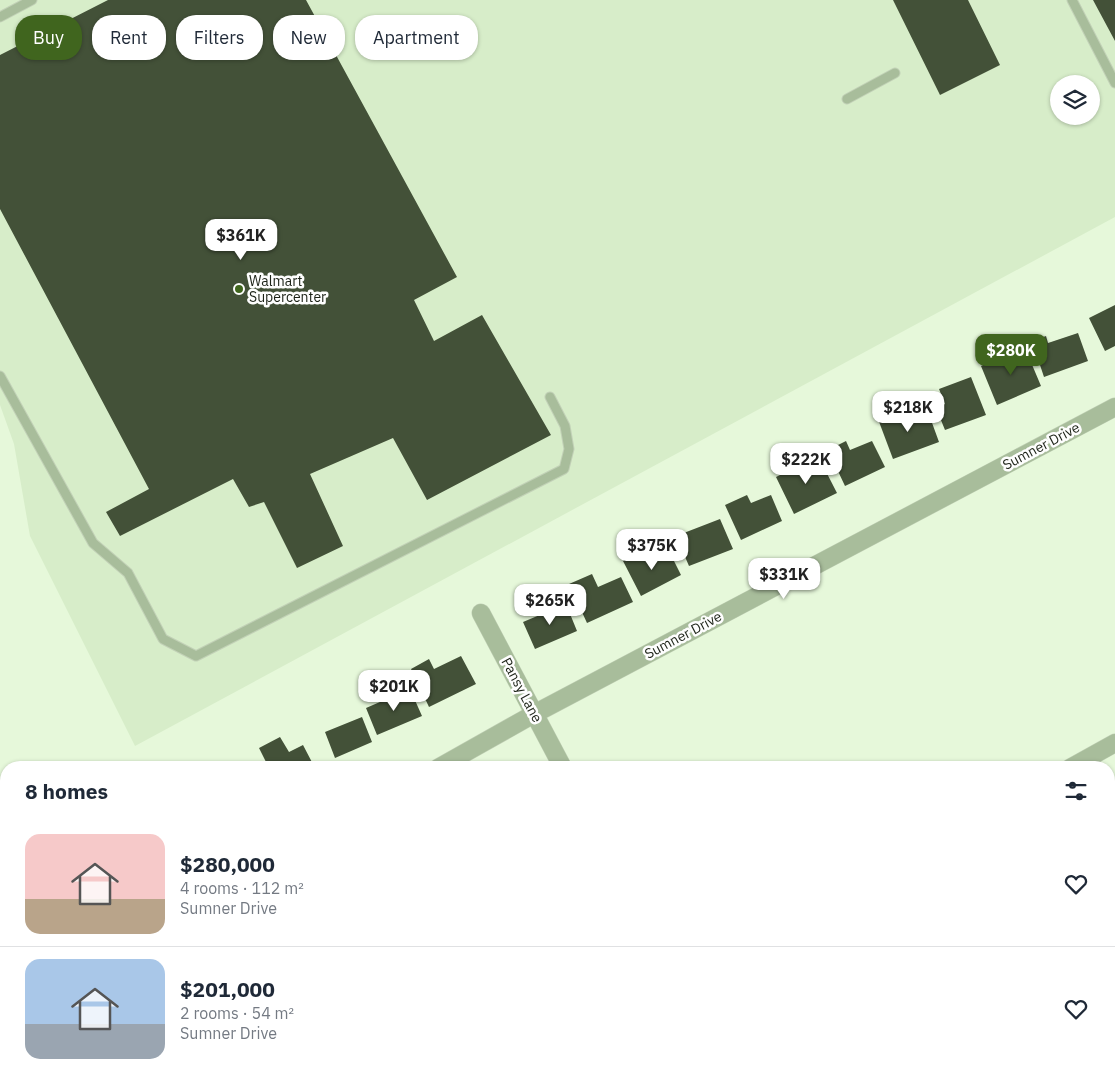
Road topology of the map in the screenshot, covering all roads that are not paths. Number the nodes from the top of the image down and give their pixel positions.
1 (32, 0) edge
2 (1072, 0) edge
3 (0, 16) edge
4 (895, 72) dead end
5 (1115, 83) edge
6 (847, 98) dead end
7 (0, 376) edge
8 (550, 397) dead end
9 (1115, 407) edge
10 (481, 613) dead end
11 (534, 714) junction
12 (1115, 743) edge
13 (450, 761) edge
14 (559, 761) edge
15 (1083, 761) edge

1 - 3 lane
2 - 5 lane
4 - 6 lane
7 - 8 lane
9 - 11 street, Sumner Drive
10 - 11 street, Pansy Lane
11 - 13 street, Sumner Drive
11 - 14 street, Pansy Lane
12 - 15 street

